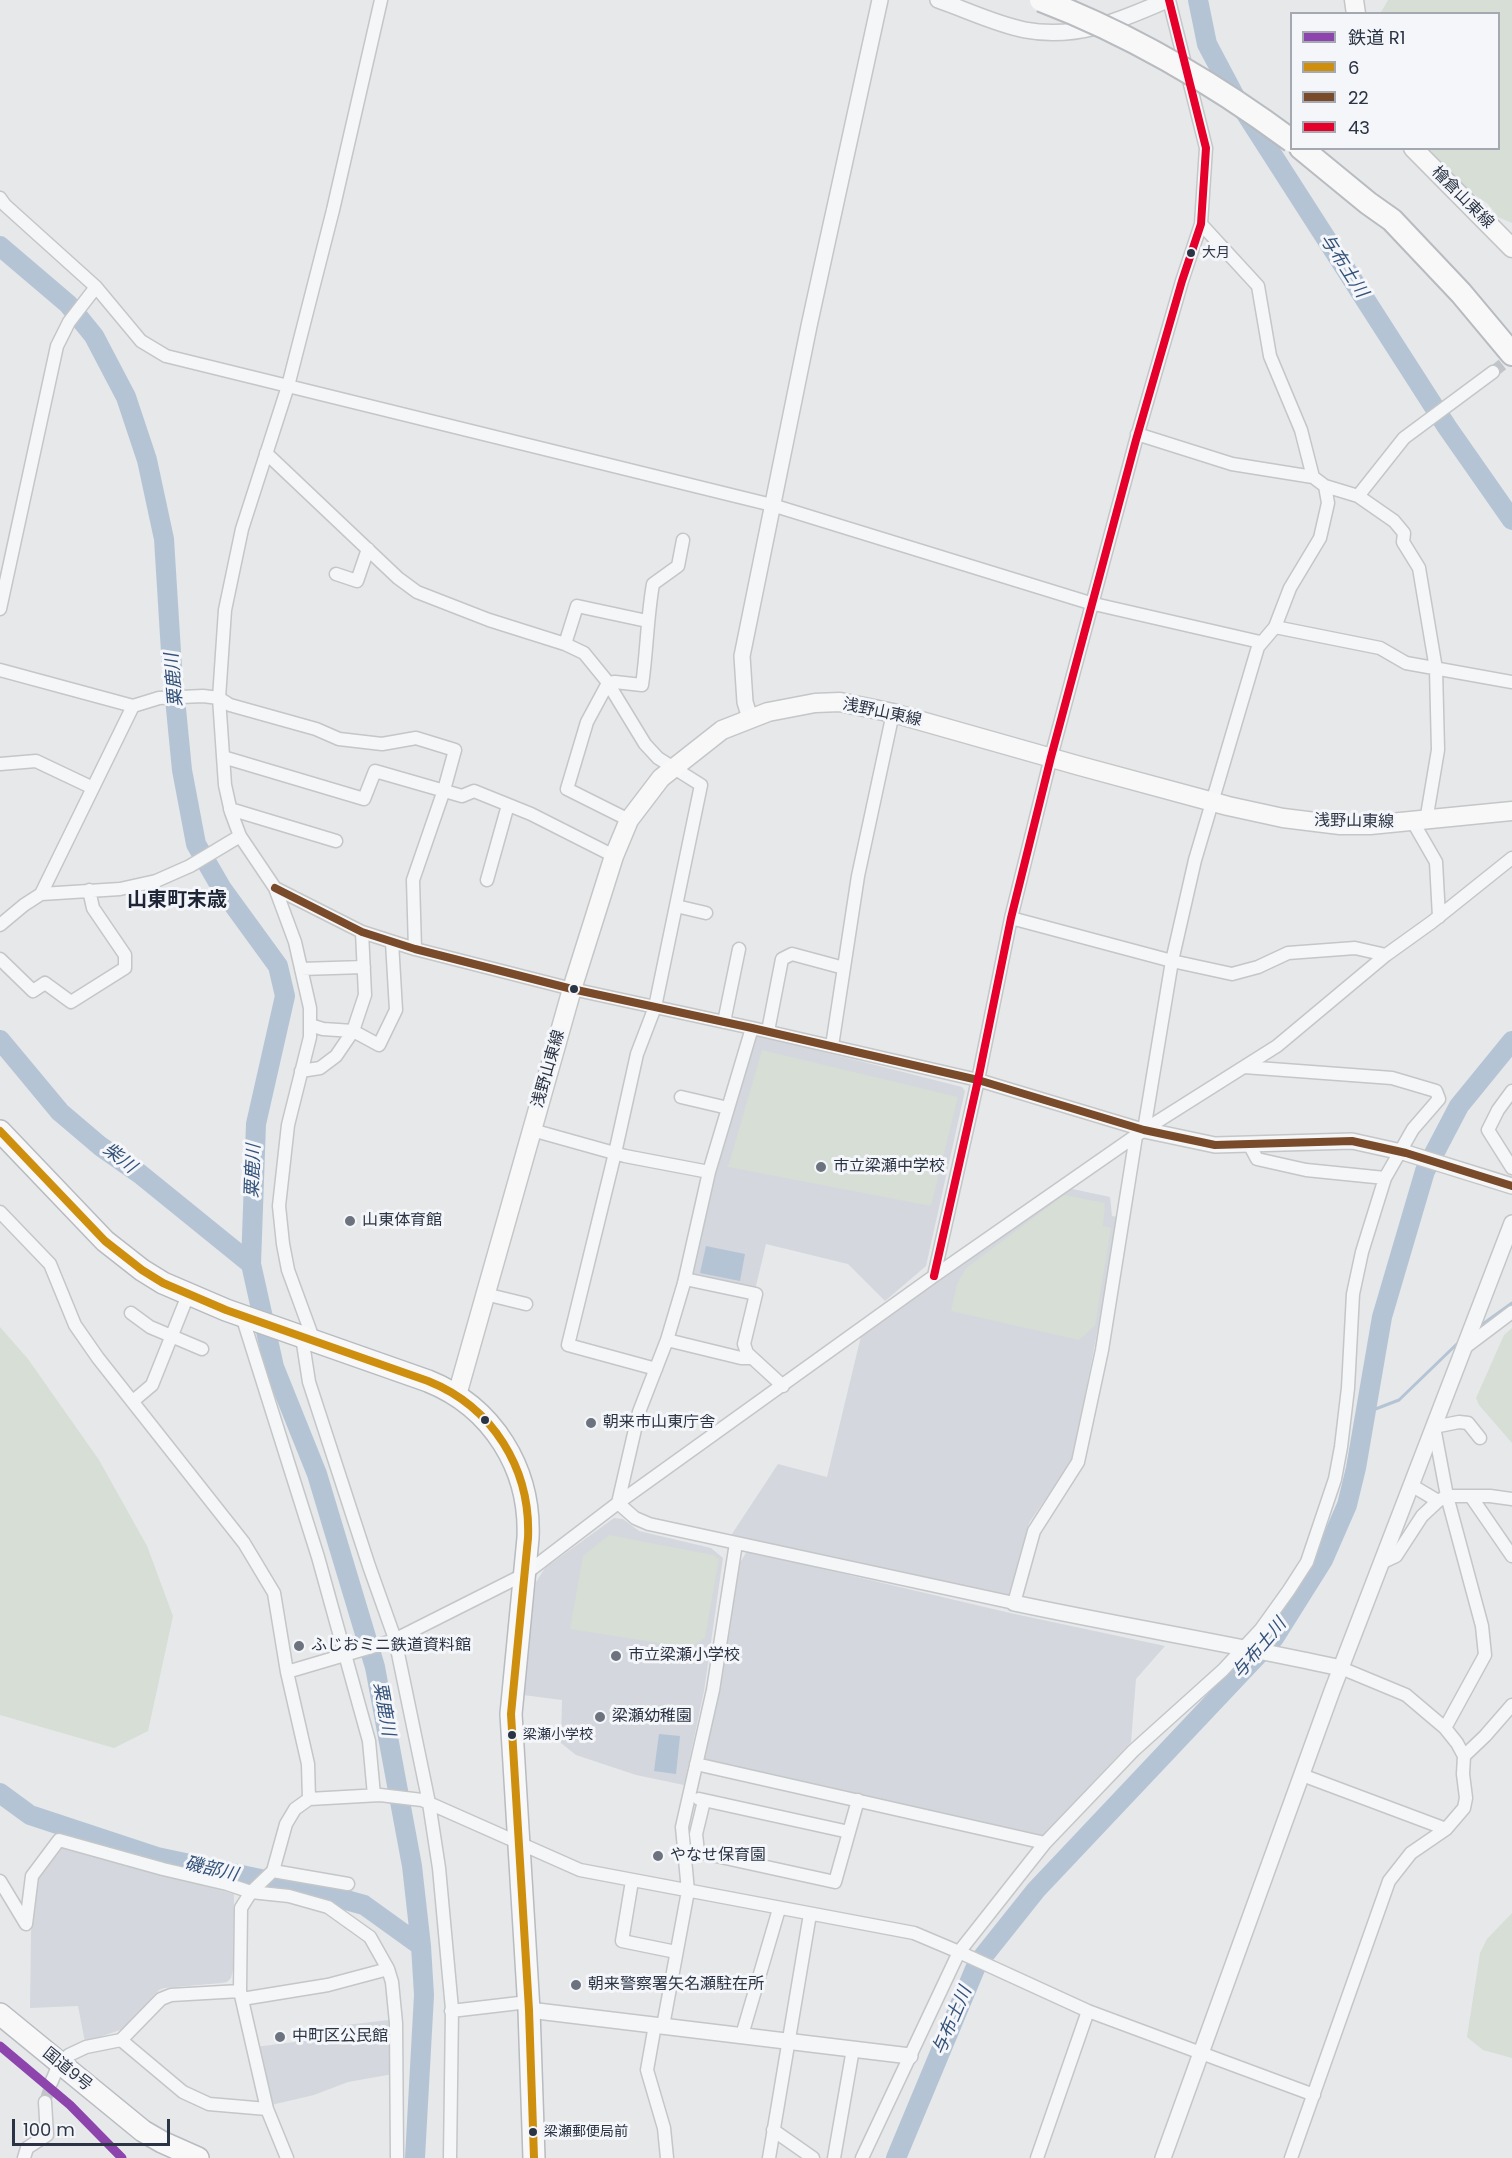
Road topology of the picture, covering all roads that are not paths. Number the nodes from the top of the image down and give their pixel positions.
1 (381, 0) edge
2 (880, 0) edge
3 (938, 0) edge
4 (1041, 0) edge
5 (1066, 0) edge
6 (1168, 0) edge
7 (1290, 128) edge
8 (1290, 140) edge
9 (1303, 150) edge
10 (1320, 150) edge
11 (1415, 150) edge
12 (0, 198) edge
13 (1395, 218) junction
14 (1202, 224) junction
15 (1512, 248) edge
16 (96, 286) junction
17 (1512, 343) edge
18 (1512, 354) edge
19 (1493, 372) tunnel mouth
20 (288, 386) junction
21 (1137, 434) junction
22 (266, 453) junction
23 (1312, 477) junction
24 (1325, 486) junction
25 (1359, 496) junction
26 (772, 504) junction
27 (683, 540) dead end
28 (368, 549) junction
29 (336, 574) dead end
30 (1090, 603) junction
31 (0, 609) edge
32 (647, 621) junction
33 (1275, 627) junction
34 (1260, 642) junction
35 (565, 644) junction
36 (1436, 669) junction
37 (0, 670) edge
38 (1512, 682) edge
39 (608, 683) junction
40 (219, 698) junction
41 (133, 706) junction
42 (893, 712) junction
43 (750, 718) junction
44 (223, 757) junction
45 (1051, 757) junction
46 (0, 764) edge
47 (674, 767) junction
48 (93, 788) junction
49 (444, 790) junction
50 (1213, 802) junction
51 (508, 805) junction
52 (230, 809) junction
53 (1512, 811) edge
54 (630, 820) junction
55 (1420, 821) junction
56 (235, 839) junction
57 (336, 841) dead end
58 (614, 856) junction
59 (1512, 858) edge
60 (487, 880) dead end
61 (275, 888) junction
62 (89, 890) junction
63 (42, 894) junction
64 (676, 906) junction
65 (705, 913) dead end
66 (1439, 917) junction
67 (1011, 918) junction
68 (0, 925) edge
69 (362, 932) junction
70 (392, 942) junction
71 (415, 949) junction
72 (739, 949) dead end
73 (1386, 955) junction
74 (0, 959) edge
75 (1172, 961) junction
76 (364, 967) junction
77 (844, 968) junction
78 (301, 969) junction
79 (572, 989) junction
80 (655, 1006) junction
81 (724, 1022) junction
82 (310, 1025) junction
83 (752, 1028) junction
84 (353, 1031) junction
85 (768, 1031) junction
86 (832, 1046) junction
87 (1244, 1067) junction
88 (301, 1071) junction
89 (978, 1080) junction
90 (1512, 1091) edge
91 (681, 1097) dead end
92 (728, 1108) junction
93 (532, 1130) junction
94 (0, 1131) edge
95 (1140, 1133) junction
96 (1249, 1144) junction
97 (615, 1153) junction
98 (1403, 1153) junction
99 (1512, 1168) edge
100 (709, 1172) junction
101 (1385, 1178) junction
102 (1512, 1186) edge
103 (0, 1212) edge
104 (1512, 1223) edge
105 (934, 1276) junction
106 (685, 1279) junction
107 (485, 1294) junction
108 (188, 1295) junction
109 (526, 1304) dead end
110 (1512, 1312) edge
111 (131, 1313) dead end
112 (245, 1317) junction
113 (171, 1336) junction
114 (304, 1338) junction
115 (667, 1340) junction
116 (202, 1349) dead end
117 (1463, 1349) junction
118 (752, 1358) junction
119 (656, 1369) junction
120 (783, 1386) junction
121 (456, 1395) junction
122 (133, 1401) junction
123 (1434, 1426) junction
124 (1480, 1438) dead end
125 (1411, 1485) junction
126 (1472, 1498) junction
127 (1442, 1499) junction
128 (1512, 1499) edge
129 (618, 1503) junction
130 (735, 1543) junction
131 (1512, 1556) edge
132 (1381, 1563) junction
133 (525, 1574) junction
134 (1014, 1603) junction
135 (394, 1640) junction
136 (1247, 1648) junction
137 (347, 1655) junction
138 (1341, 1668) junction
139 (287, 1672) junction
140 (1512, 1705) edge
141 (1445, 1728) junction
142 (1464, 1756) junction
143 (696, 1764) junction
144 (1302, 1775) junction
145 (377, 1795) junction
146 (689, 1797) junction
147 (309, 1799) junction
148 (858, 1800) junction
149 (704, 1801) junction
150 (425, 1802) junction
151 (1446, 1829) junction
152 (849, 1832) junction
153 (1045, 1843) junction
154 (519, 1844) junction
155 (273, 1871) junction
156 (0, 1881) edge
157 (632, 1881) junction
158 (348, 1884) dead end
159 (251, 1892) junction
160 (688, 1892) junction
161 (779, 1909) junction
162 (810, 1914) junction
163 (676, 1952) junction
164 (962, 1953) junction
165 (388, 1969) junction
166 (241, 1995) junction
167 (529, 2006) junction
168 (452, 2011) junction
169 (1089, 2011) junction
170 (0, 2014) edge
171 (659, 2026) junction
172 (742, 2035) junction
173 (122, 2040) junction
174 (788, 2040) junction
175 (853, 2049) junction
176 (1201, 2053) junction
177 (910, 2056) junction
178 (59, 2064) junction
179 (51, 2084) tunnel mouth
180 (1314, 2095) junction
181 (45, 2102) tunnel mouth
182 (267, 2109) junction
183 (773, 2130) junction
184 (24, 2158) edge
185 (198, 2158) edge
186 (287, 2158) edge
187 (397, 2158) edge
188 (450, 2158) edge
189 (534, 2158) edge
190 (667, 2158) edge
191 (769, 2158) edge
192 (813, 2158) edge
193 (834, 2158) edge
194 (862, 2158) edge
195 (1037, 2158) edge
196 (1163, 2158) edge
197 (1291, 2158) edge

1 - 20 street
2 - 26 street
3 - 6 street
4 - 8 highway, bridge
5 - 7 highway
6 - 14 street
9 - 13 highway
10 - 13 highway
11 - 15 main road, 檜倉山東線
12 - 16 street
13 - 17 highway
13 - 18 highway
14 - 21 street
14 - 23 street
16 - 20 street
16 - 31 street
19 - 25 street
20 - 22 street
20 - 26 street
21 - 23 street
21 - 30 street
22 - 28 street
22 - 40 street
23 - 24 street
24 - 25 street
24 - 33 street
25 - 36 street
26 - 30 street
26 - 43 street
27 - 32 street
28 - 29 street
28 - 35 street
30 - 34 street
30 - 45 street
32 - 35 street
32 - 39 street
33 - 34 street
33 - 36 street
34 - 50 street
35 - 39 street
36 - 38 street
36 - 55 street
37 - 41 street
39 - 47 street
39 - 54 street
40 - 41 street
40 - 44 street
40 - 49 street
41 - 48 street
42 - 43 main road, 浅野山東線
42 - 45 main road, 浅野山東線
42 - 77 street
43 - 47 main road, 浅野山東線
44 - 49 street
44 - 52 street
45 - 50 main road, 浅野山東線
45 - 67 street
46 - 48 street
47 - 54 main road, 浅野山東線
47 - 64 street
48 - 63 street
49 - 51 street
49 - 71 street
50 - 55 main road, 浅野山東線
50 - 75 street
51 - 58 street
51 - 60 street
52 - 56 street
52 - 57 street
53 - 55 main road, 浅野山東線
54 - 58 main road, 浅野山東線
55 - 66 street
56 - 61 street
56 - 62 street
58 - 79 main road, 浅野山東線
59 - 66 street
61 - 69 street
61 - 78 street
62 - 63 street
62 - 74 street
63 - 68 street
64 - 65 street
64 - 80 street
66 - 73 street
67 - 75 street
67 - 89 street
69 - 70 street
69 - 76 street
70 - 71 street
70 - 84 street
71 - 79 street
72 - 81 street
73 - 75 street
73 - 87 street
75 - 95 street
76 - 78 street
76 - 84 street
77 - 85 street
77 - 86 street
78 - 82 street
79 - 80 street
79 - 93 main road, 浅野山東線
80 - 81 street
80 - 97 street
81 - 83 street
82 - 84 street
82 - 88 street
83 - 85 street
83 - 92 street
84 - 88 street
85 - 86 street
86 - 89 street
87 - 95 street
87 - 98 street
88 - 114 street
89 - 95 street
89 - 105 street
90 - 99 street
91 - 92 street
92 - 100 street
93 - 97 street
93 - 107 main road, 浅野山東線
94 - 108 highway
95 - 96 street
95 - 105 street
95 - 134 street
96 - 98 street
96 - 101 street
97 - 100 street
97 - 119 street
98 - 101 street
98 - 102 street
100 - 106 street
101 - 136 street
103 - 122 street
104 - 117 street
105 - 120 street
106 - 115 street
106 - 118 street
107 - 109 street
107 - 121 main road, 浅野山東線
108 - 112 highway
108 - 113 street
110 - 117 street
111 - 113 street
112 - 114 highway
112 - 137 street
113 - 116 street
113 - 122 street
114 - 121 highway
114 - 135 street
115 - 118 street
115 - 119 street
117 - 123 street
118 - 120 street
119 - 129 street
120 - 129 street
121 - 133 highway
122 - 139 street
123 - 124 street
123 - 125 street
123 - 127 street
125 - 127 street
125 - 132 street
126 - 127 street
126 - 128 street
126 - 131 street
127 - 132 street
127 - 141 street
129 - 130 street
129 - 133 street
130 - 134 street
130 - 143 street
132 - 138 street
133 - 135 street
133 - 154 highway
134 - 136 street
135 - 137 street
135 - 150 street
136 - 138 street
136 - 153 street
137 - 139 street
137 - 145 street
138 - 141 street
138 - 144 street
139 - 147 street
140 - 142 street
141 - 142 street
142 - 151 street
143 - 146 street
143 - 148 street
144 - 151 street
144 - 176 street
145 - 147 street
145 - 150 street
146 - 149 street
146 - 160 street
147 - 155 street
148 - 152 street
148 - 153 street
149 - 152 street
149 - 152 street
150 - 154 street
150 - 168 street
151 - 180 street
153 - 164 street
154 - 157 street
154 - 167 highway
155 - 158 street
155 - 159 street
156 - 159 street
157 - 160 street
157 - 163 street
159 - 165 street
159 - 166 street
160 - 161 street
160 - 163 street
161 - 162 street
161 - 172 street
162 - 164 street
162 - 174 street
163 - 171 street
164 - 169 street
164 - 177 street
165 - 166 street
165 - 187 street
166 - 173 street
166 - 182 street
167 - 168 street
167 - 171 street
167 - 189 highway
168 - 188 street
169 - 176 street
169 - 195 street
170 - 178 highway, 国道9号
171 - 172 street
171 - 190 street
172 - 174 street
173 - 178 street
173 - 182 street
174 - 175 street
174 - 183 street
175 - 177 street
175 - 193 street
176 - 180 street
176 - 196 street
177 - 194 street
178 - 179 street
178 - 185 highway, 国道9号
180 - 197 street
181 - 184 street
182 - 186 street
183 - 191 street
183 - 192 street

